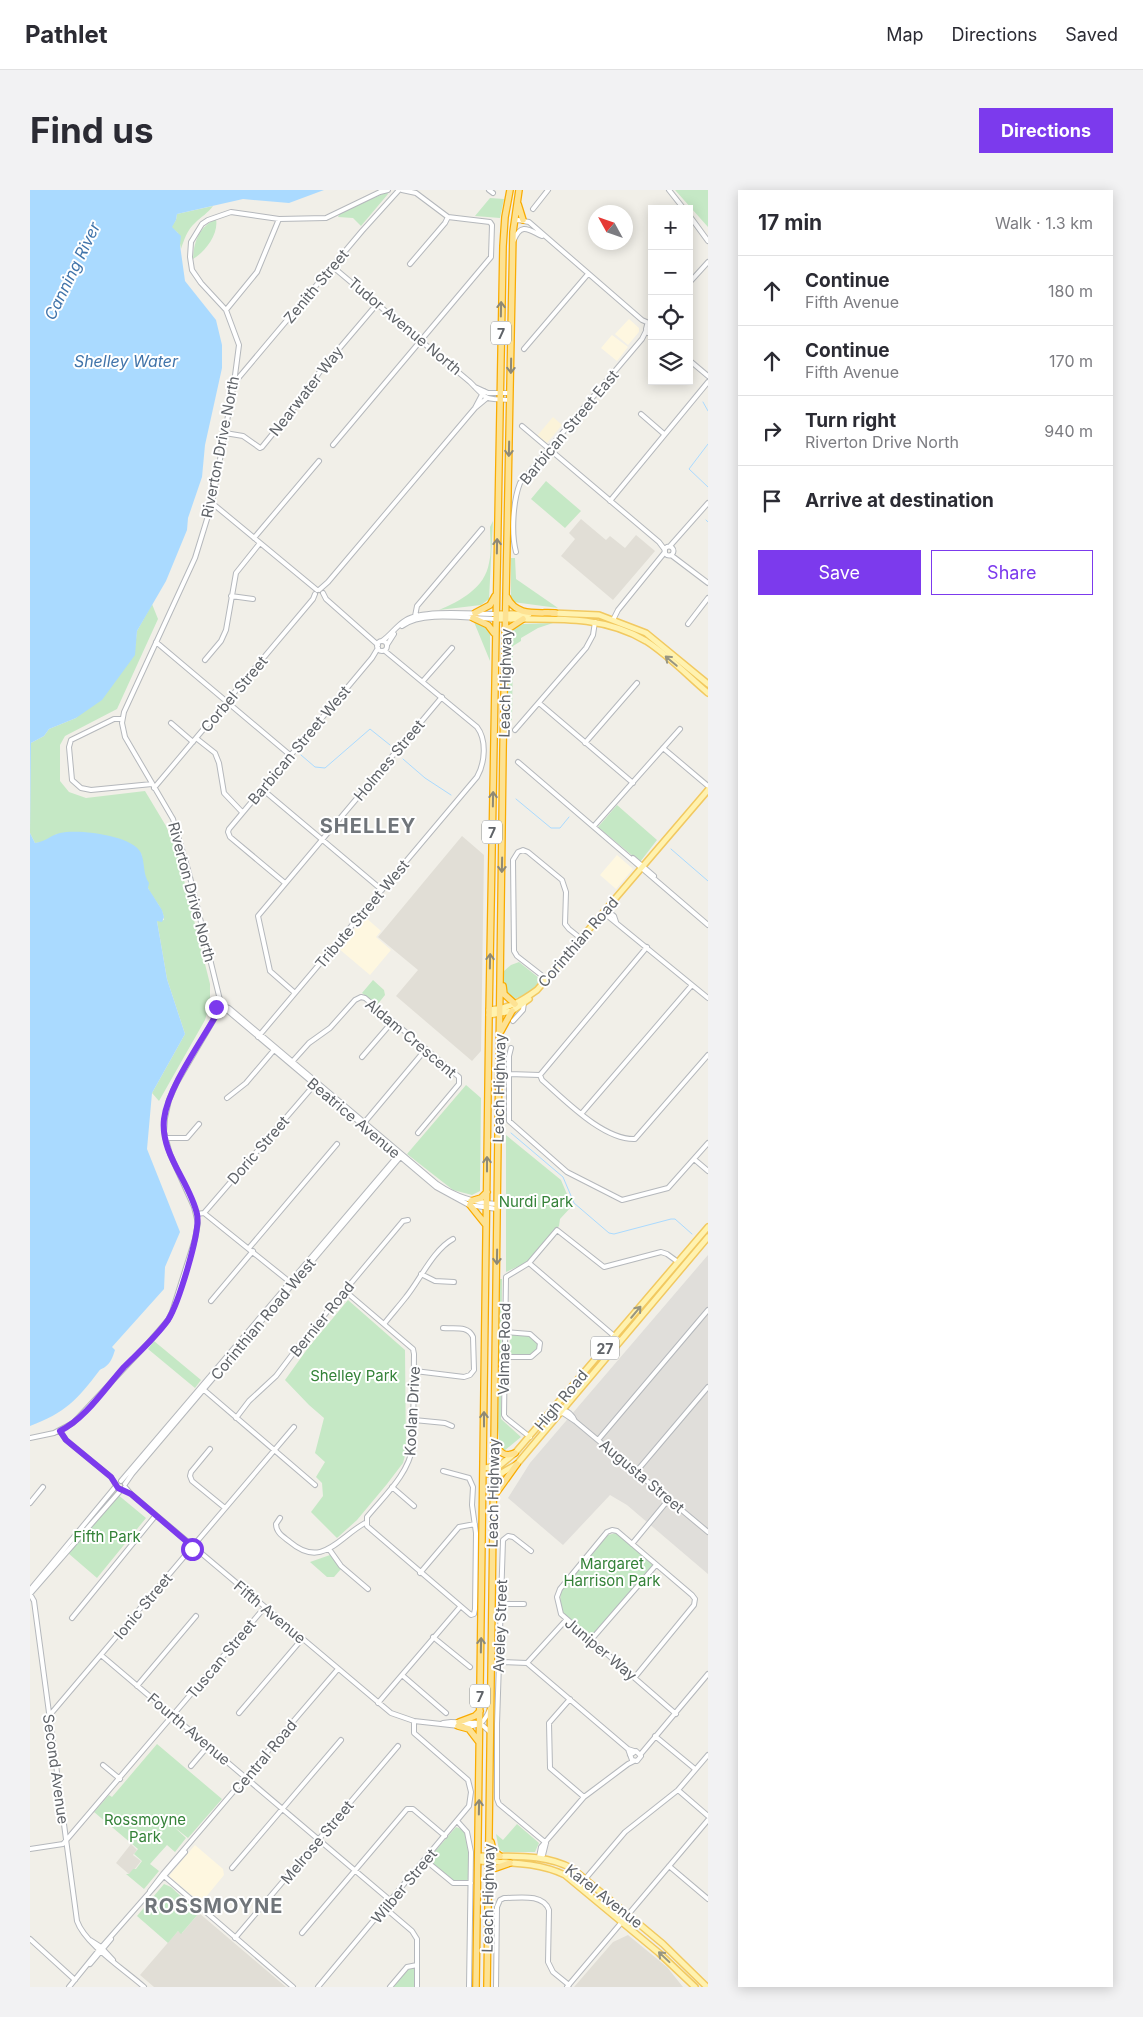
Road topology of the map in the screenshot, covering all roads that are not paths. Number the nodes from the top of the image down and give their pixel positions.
1 (388, 190) edge
2 (401, 190) edge
3 (510, 190) edge
4 (519, 190) edge
5 (548, 190) edge
6 (669, 190) edge
7 (417, 191) edge
8 (517, 199) junction
9 (681, 205) edge
10 (533, 209) dead end
11 (448, 217) junction
12 (279, 219) junction
13 (523, 220) junction
14 (514, 221) junction
15 (693, 221) edge
16 (504, 233) junction
17 (546, 238) junction
18 (707, 240) edge
19 (513, 244) junction
20 (708, 262) edge
21 (410, 264) dead end
22 (333, 267) junction
23 (588, 274) junction
24 (693, 279) edge
25 (377, 304) junction
26 (226, 310) junction
27 (642, 320) junction
28 (648, 322) edge
29 (648, 332) edge
30 (422, 341) junction
31 (524, 349) dead end
32 (693, 363) edge
33 (708, 376) edge
34 (708, 382) edge
35 (234, 383) junction
36 (485, 393) junction
37 (510, 393) junction
38 (500, 396) junction
39 (487, 399) junction
40 (510, 400) junction
41 (475, 408) junction
42 (641, 414) dead end
43 (522, 426) dead end
44 (226, 433) junction
45 (664, 434) junction
46 (333, 445) dead end
47 (549, 449) junction
48 (319, 461) dead end
49 (610, 501) junction
50 (212, 503) junction
51 (708, 503) edge
52 (482, 529) dead end
53 (254, 538) junction
54 (260, 543) junction
55 (669, 551) junction
56 (516, 552) dead end
57 (708, 583) edge
58 (319, 593) junction
59 (496, 595) junction
60 (232, 596) junction
61 (506, 596) junction
62 (708, 598) edge
63 (253, 599) dead end
64 (555, 613) junction
65 (474, 616) junction
66 (415, 617) junction
67 (496, 617) junction
68 (506, 617) junction
69 (523, 619) junction
70 (613, 620) junction
71 (595, 622) junction
72 (688, 624) dead end
73 (506, 631) junction
74 (495, 635) junction
75 (156, 642) junction
76 (379, 644) junction
77 (452, 648) dead end
78 (386, 649) junction
79 (372, 658) junction
80 (205, 660) dead end
81 (423, 681) junction
82 (637, 683) dead end
83 (708, 684) edge
84 (708, 690) edge
85 (442, 697) junction
86 (227, 703) junction
87 (539, 703) junction
88 (122, 720) junction
89 (171, 723) dead end
90 (680, 729) dead end
91 (515, 730) dead end
92 (195, 740) junction
93 (585, 743) junction
94 (663, 748) junction
95 (290, 756) junction
96 (518, 762) dead end
97 (633, 783) junction
98 (153, 786) junction
99 (708, 786) edge
100 (262, 789) junction
101 (708, 790) edge
102 (242, 812) junction
103 (594, 826) junction
104 (322, 839) junction
105 (644, 868) junction
106 (285, 883) junction
107 (382, 890) junction
108 (606, 912) junction
109 (708, 924) edge
110 (582, 940) junction
111 (647, 947) junction
112 (500, 974) junction
113 (548, 981) junction
114 (692, 985) junction
115 (295, 993) junction
116 (708, 998) edge
117 (524, 1003) junction
118 (515, 1004) junction
119 (220, 1006) junction
120 (512, 1011) junction
121 (489, 1012) junction
122 (500, 1012) junction
123 (513, 1021) dead end
124 (393, 1022) junction
125 (500, 1033) junction
126 (259, 1036) junction
127 (511, 1048) dead end
128 (275, 1049) junction
129 (426, 1049) junction
130 (708, 1055) edge
131 (362, 1057) dead end
132 (291, 1063) junction
133 (508, 1074) junction
134 (540, 1075) junction
135 (315, 1083) junction
136 (227, 1098) dead end
137 (582, 1114) junction
138 (200, 1124) dead end
139 (363, 1124) junction
140 (418, 1133) dead end
141 (165, 1138) junction
142 (708, 1143) edge
143 (337, 1144) dead end
144 (400, 1155) junction
145 (694, 1159) junction
146 (708, 1172) edge
147 (487, 1192) junction
148 (471, 1203) junction
149 (487, 1206) junction
150 (497, 1206) junction
151 (204, 1213) junction
152 (197, 1214) junction
153 (408, 1220) dead end
154 (487, 1227) junction
155 (708, 1227) edge
156 (708, 1237) edge
157 (453, 1239) dead end
158 (249, 1248) junction
159 (253, 1251) junction
160 (678, 1262) junction
161 (529, 1264) junction
162 (421, 1274) junction
163 (454, 1282) dead end
164 (291, 1283) junction
165 (345, 1290) junction
166 (211, 1301) dead end
167 (708, 1310) edge
168 (384, 1324) junction
169 (443, 1328) dead end
170 (504, 1332) junction
171 (618, 1338) junction
172 (504, 1357) junction
173 (414, 1371) junction
174 (708, 1387) edge
175 (202, 1389) junction
176 (565, 1410) junction
177 (550, 1414) junction
178 (557, 1415) junction
179 (236, 1418) junction
180 (414, 1420) junction
181 (575, 1421) junction
182 (452, 1426) dead end
183 (294, 1427) dead end
184 (60, 1431) junction
185 (530, 1437) junction
186 (30, 1438) edge
187 (598, 1440) junction
188 (494, 1443) junction
189 (210, 1449) dead end
190 (274, 1450) junction
191 (516, 1453) junction
192 (517, 1464) junction
193 (443, 1470) dead end
194 (484, 1471) junction
195 (494, 1471) junction
196 (636, 1472) junction
197 (111, 1477) junction
198 (121, 1481) junction
199 (116, 1485) junction
200 (315, 1485) dead end
201 (43, 1487) dead end
202 (392, 1487) junction
203 (123, 1488) junction
204 (493, 1497) junction
205 (669, 1499) junction
206 (30, 1502) edge
207 (414, 1506) dead end
208 (225, 1508) junction
209 (156, 1515) junction
210 (280, 1518) dead end
211 (366, 1523) junction
212 (475, 1524) junction
213 (708, 1532) edge
214 (632, 1544) junction
215 (193, 1547) junction
216 (329, 1549) junction
217 (531, 1551) dead end
218 (656, 1564) junction
219 (420, 1573) junction
220 (32, 1587) edge
221 (368, 1589) dead end
222 (30, 1594) edge
223 (501, 1604) junction
224 (524, 1604) dead end
225 (265, 1607) junction
226 (460, 1607) junction
227 (196, 1616) dead end
228 (72, 1618) dead end
229 (566, 1620) junction
230 (433, 1637) junction
231 (302, 1639) junction
232 (591, 1640) junction
233 (101, 1655) junction
234 (500, 1662) junction
235 (528, 1663) junction
236 (470, 1667) dead end
237 (338, 1669) junction
238 (708, 1674) edge
239 (402, 1675) junction
240 (635, 1677) junction
241 (137, 1686) junction
242 (570, 1699) junction
243 (378, 1703) junction
244 (490, 1707) junction
245 (480, 1711) junction
246 (239, 1713) dead end
247 (446, 1713) dead end
248 (676, 1713) junction
249 (49, 1716) junction
250 (173, 1716) junction
251 (414, 1721) junction
252 (480, 1723) junction
253 (459, 1724) junction
254 (490, 1733) junction
255 (655, 1736) junction
256 (341, 1740) dead end
257 (480, 1744) junction
258 (208, 1746) junction
259 (398, 1746) dead end
260 (628, 1749) junction
261 (634, 1751) junction
262 (641, 1752) junction
263 (708, 1755) edge
264 (632, 1758) junction
265 (103, 1764) dead end
266 (191, 1766) dead end
267 (695, 1770) junction
268 (246, 1778) junction
269 (120, 1779) junction
270 (678, 1790) junction
271 (584, 1797) junction
272 (282, 1809) junction
273 (708, 1816) edge
274 (708, 1820) edge
275 (458, 1822) junction
276 (489, 1835) junction
277 (445, 1836) junction
278 (318, 1839) junction
279 (66, 1841) junction
280 (546, 1843) junction
281 (30, 1849) edge
282 (500, 1856) junction
283 (539, 1858) junction
284 (479, 1859) junction
285 (488, 1859) junction
286 (425, 1860) junction
287 (510, 1863) junction
288 (529, 1864) junction
289 (669, 1866) junction
290 (545, 1867) junction
291 (232, 1868) dead end
292 (355, 1870) junction
293 (488, 1876) junction
294 (163, 1877) junction
295 (586, 1878) junction
296 (471, 1883) junction
297 (708, 1899) edge
298 (391, 1900) junction
299 (385, 1908) junction
300 (629, 1915) junction
301 (623, 1922) junction
302 (302, 1933) dead end
303 (235, 1938) junction
304 (30, 1940) edge
305 (101, 1950) junction
306 (417, 1965) junction
307 (75, 1980) junction
308 (142, 1986) edge
309 (568, 1986) edge
310 (69, 1987) edge
311 (293, 1987) edge
312 (318, 1987) edge
313 (390, 1987) edge
314 (417, 1987) edge
315 (469, 1987) edge
316 (476, 1987) edge
317 (486, 1987) edge
318 (496, 1987) edge
319 (695, 1987) edge
320 (707, 1987) edge

1 - 12 street, Riverton Drive North
2 - 7 street
2 - 22 street, Zenith Street
3 - 16 highway, Leach Highway / 7
4 - 8 highway, Leach Highway / 7
5 - 10 street
6 - 9 street
7 - 11 street
8 - 13 highway
8 - 14 highway, Leach Highway / 7
11 - 21 street
11 - 30 street
12 - 26 street
12 - 26 street, Riverton Drive North
13 - 14 street
13 - 17 street
14 - 16 highway
14 - 19 highway, Leach Highway / 7
15 - 18 street
38 -> 16 highway, Leach Highway / 7
17 - 19 street
17 - 23 street
19 -> 37 highway, Leach Highway / 7
20 - 24 street
22 - 25 street, Tudor Avenue North
22 - 35 street, Zenith Street
23 - 27 street
23 - 31 street
25 - 30 street, Tudor Avenue North
25 - 44 street, Nearwater Way
26 - 35 street, Riverton Drive North
27 - 28 street
27 - 29 street
29 - 47 street, Barbican Street East
30 - 36 street, Tudor Avenue North
30 - 46 street
32 - 33 street
34 - 45 street
35 - 44 street, Riverton Drive North
36 - 38 street, Tudor Avenue North
36 - 39 street
36 - 41 street, Corbel Street
37 - 38 street, Tudor Avenue North
37 - 40 highway, Leach Highway / 7
38 - 39 street, Tudor Avenue North
38 - 40 street, Tudor Avenue North
59 -> 38 highway, Leach Highway / 7
39 - 41 street, Corbel Street
40 -> 61 highway, Leach Highway / 7
41 - 58 street, Corbel Street
42 - 45 street
43 - 47 street
44 - 50 street, Riverton Drive North
45 - 49 street
47 - 49 street
47 - 56 street, Barbican Street East
48 - 53 street
49 - 55 street
50 - 53 street
50 - 75 street, Riverton Drive North
51 - 55 street
52 - 66 street
53 - 54 street
54 - 58 street
54 - 60 street
55 - 57 street
55 - 70 street
58 - 76 street
58 - 86 street, Corbel Street
59 - 65 highway
59 - 67 highway, Leach Highway / 7
60 - 63 street
60 - 80 street
61 - 64 highway
61 - 68 highway, Leach Highway / 7
62 - 72 street
64 - 68 main road
64 - 70 main road
65 - 66 street
65 - 67 street
65 - 74 highway
66 - 76 street, Barbican Street West
66 - 78 street
67 - 68 main road
67 - 74 highway, Leach Highway / 7
68 - 69 main road
68 - 73 highway, Leach Highway / 7
69 - 71 main road
69 - 73 highway
70 - 83 main road
84 -> 71 main road
71 - 87 street
73 -> 112 highway, Leach Highway / 7
121 -> 74 highway, Leach Highway / 7
75 - 86 street
75 - 88 street, Riverton Drive North
76 - 78 street
76 - 78 street
76 - 79 street, Barbican Street West
77 - 81 street
78 - 79 street, Barbican Street West
78 - 81 street
79 - 95 street, Barbican Street West
81 - 85 street
82 - 93 street
85 - 104 street, Holmes Street
85 - 107 street, Tribute Street West
86 - 92 street, Corbel Street
86 - 95 street
87 - 91 street
87 - 93 street
88 - 98 street, Riverton Drive North
88 - 98 street
89 - 92 street
90 - 94 street
92 - 98 street, Corbel Street
92 - 102 street
93 - 97 street
94 - 97 street
94 - 99 street
95 - 100 street, Barbican Street West
96 - 103 street
97 - 103 street
98 - 119 street, Riverton Drive North
100 - 102 street, Barbican Street West
100 - 104 street
101 - 105 main road, Corinthian Road
102 - 106 street, Barbican Street West
103 - 105 street
104 - 106 street, Holmes Street
104 - 107 street
105 - 108 main road, Corinthian Road
105 - 109 street
106 - 115 street, Holmes Street
107 - 115 street, Tribute Street West
108 - 110 main road, Corinthian Road
108 - 111 street
110 - 113 main road, Corinthian Road
110 - 113 street
111 - 114 street
111 - 134 street
112 - 118 highway
112 - 122 highway, Leach Highway / 7
113 - 117 main road, Corinthian Road
113 - 118 main road, Corinthian Road
114 - 116 street
114 - 137 street
115 - 126 street, Tribute Street West
117 - 120 main road, Corinthian Road
117 - 123 street, Corinthian Road
118 - 122 main road, Corinthian Road
119 - 126 street, Beatrice Avenue
119 - 141 street, Riverton Drive North
120 - 122 main road, Corinthian Road
120 - 125 highway
121 - 122 main road, Corinthian Road
147 -> 121 highway, Leach Highway / 7
122 - 125 highway, Leach Highway / 7
124 - 129 street, Aldam Crescent
124 - 131 street
124 - 132 street, Aldam Crescent
125 - 150 highway, Leach Highway / 7
126 - 128 street, Beatrice Avenue
127 - 133 street
128 - 132 street, Beatrice Avenue
128 - 136 street
129 - 139 street
129 - 140 street, Aldam Crescent
130 - 137 street
132 - 135 street, Beatrice Avenue
133 - 134 street
133 - 145 street
134 - 137 street
135 - 139 street, Beatrice Avenue
135 - 151 street, Doric Street
138 - 141 street
139 - 144 street, Beatrice Avenue
141 - 152 street, Riverton Drive North
142 - 145 street
143 - 158 street
144 - 148 street, Beatrice Avenue
144 - 164 street, Corinthian Road West
145 - 146 street
147 - 148 highway
147 - 149 highway, Leach Highway / 7
148 - 149 street, Beatrice Avenue
148 - 154 highway
149 - 150 street, Beatrice Avenue
149 - 154 highway, Leach Highway / 7
150 -> 188 highway, Leach Highway / 7
151 - 152 street
151 - 158 street
152 - 184 street, Riverton Drive North
153 - 165 street, Bernier Road
194 -> 154 highway, Leach Highway / 7
155 - 160 main road, High Road / 27
156 - 171 main road, High Road / 27
157 - 162 street
158 - 159 street
159 - 164 street
159 - 166 street
160 - 161 street
171 -> 160 main road, High Road / 27
161 - 170 street, Valmae Road
161 - 171 street
162 - 163 street
162 - 168 street
164 - 175 street, Corinthian Road West
165 - 168 street, Koolan Drive
165 - 179 street, Bernier Road
167 - 187 street
168 - 173 street, Koolan Drive
169 - 173 street
170 - 172 street, Valmae Road
170 - 172 street
171 - 176 main road, High Road / 27
171 - 177 main road, High Road / 27
172 - 185 street, Valmae Road
173 - 180 street, Koolan Drive
174 - 196 street
175 - 179 street
175 - 198 street, Corinthian Road West
175 - 203 street, Corinthian Road West
176 - 177 street
176 - 178 main road, High Road / 27
176 - 181 street, Augusta Street
177 - 185 main road, High Road / 27
178 - 181 street, Augusta Street
178 - 192 main road, High Road / 27
179 - 190 street
180 - 182 street
180 - 202 street, Koolan Drive
181 - 187 street, Augusta Street
183 - 190 street, Ionic Street
184 - 186 street
184 - 197 street
185 - 191 main road, High Road / 27
187 - 196 street, Augusta Street
188 - 191 highway
188 - 195 highway, Leach Highway / 7
189 - 208 street
190 - 200 street
190 - 208 street, Ionic Street
191 - 195 main road, High Road / 27
192 - 195 main road, High Road / 27
192 - 204 highway, 27
193 - 212 street
194 - 195 main road, High Road / 27
245 -> 194 highway, Leach Highway / 7
195 - 204 highway, Leach Highway / 7
196 - 205 street, Augusta Street
197 - 198 street
197 - 199 street
198 - 199 street, Corinthian Road West
198 - 203 street
199 - 203 street
199 - 220 street, Corinthian Road West
201 - 206 street
202 - 207 street
202 - 211 street, Koolan Drive
203 - 209 street, Fifth Avenue
203 - 220 street, Corinthian Road West
204 - 244 highway, Leach Highway / 7
205 - 213 street, Augusta Street
205 - 214 street
208 - 215 street, Ionic Street
209 - 215 street, Fifth Avenue
209 - 228 street
210 - 216 street
211 - 216 street
211 - 219 street
212 - 219 street
212 - 226 street
214 - 218 street
214 - 229 street, Juniper Way
215 - 225 street, Fifth Avenue
215 - 233 street, Ionic Street
216 - 221 street
217 - 223 street, Aveley Street
218 - 232 street
218 - 240 street
219 - 226 street
220 - 222 street, Corinthian Road West
222 - 249 street, Second Avenue
223 - 224 street
223 - 234 street, Aveley Street
225 - 231 street, Fifth Avenue
225 - 250 street, Tuscan Street
226 - 230 street
227 - 241 street
229 - 232 street, Juniper Way
229 - 235 street
230 - 236 street
230 - 239 street
231 - 237 street, Fifth Avenue
231 - 246 street
232 - 240 street, Juniper Way
233 - 241 street, Fourth Avenue
233 - 249 street, Ionic Street
234 - 235 street
234 - 280 street, Aveley Street
235 - 242 street
237 - 243 street, Fifth Avenue
237 - 268 street, Central Road
238 - 248 street
239 - 243 street
239 - 247 street
240 - 248 street, Juniper Way
241 - 250 street, Fourth Avenue
242 - 260 street
242 - 271 street
243 - 251 street, Fifth Avenue
244 - 252 street
244 - 254 highway, Leach Highway / 7
245 - 252 highway, Leach Highway / 7
245 - 253 highway
248 - 255 street
249 - 279 street, Second Avenue
250 - 258 street, Fourth Avenue
250 - 269 street, Tuscan Street
251 - 253 street, Fifth Avenue
251 - 275 street, Wilber Street
252 - 253 street, Fifth Avenue
252 - 254 street
252 - 257 highway, Leach Highway / 7
253 - 257 highway
254 - 276 highway, Leach Highway / 7
255 - 262 street
255 - 267 street
256 - 272 street
284 -> 257 highway, Leach Highway / 7
258 - 266 street
258 - 268 street, Fourth Avenue
259 - 278 street, Melrose Street
260 - 261 street
260 - 264 street
261 - 262 street
261 - 264 street
262 - 264 street
263 - 267 street
264 - 271 street
265 - 269 street
267 - 270 street
268 - 272 street, Fourth Avenue
268 - 294 street, Central Road
269 - 279 street, Tuscan Street
270 - 273 street
270 - 295 street
271 - 280 street
272 - 278 street, Fourth Avenue
272 - 291 street
274 - 289 street
275 - 277 street, Wilber Street
275 - 296 street
276 - 282 highway
276 - 285 highway, Leach Highway / 7
277 - 286 street, Wilber Street
277 - 292 street
278 - 292 street, Fourth Avenue
278 - 303 street, Melrose Street
279 - 281 street
279 - 305 street, Second Avenue
280 - 283 street
282 - 283 main road, Karel Avenue
282 - 285 main road, Karel Avenue
283 - 288 main road
283 - 290 main road
283 - 295 main road, Karel Avenue
284 - 285 main road, Karel Avenue
284 - 316 highway, Leach Highway / 7
285 - 287 main road, Karel Avenue
285 - 293 highway, Leach Highway / 7
286 - 296 street
286 - 298 street, Wilber Street
287 - 288 main road, Karel Avenue
287 - 293 highway
288 - 290 main road, Karel Avenue
289 - 297 street
289 - 300 street
290 - 301 main road, Karel Avenue
292 - 298 street, Fourth Avenue
292 - 302 street
293 - 317 highway, Leach Highway / 7
294 - 303 street
294 - 305 street, Central Road
295 - 300 main road, Karel Avenue
296 - 315 street
298 - 299 street, Wilber Street
299 - 306 street
299 - 312 street, Wilber Street
300 - 301 street
300 - 320 main road, Karel Avenue
301 - 309 street
319 -> 301 main road, Karel Avenue
303 - 311 street
304 - 307 street
305 - 307 street, Central Road
305 - 308 street, Second Avenue
306 - 313 street
306 - 314 street
307 - 310 street, Central Road
309 - 318 street

